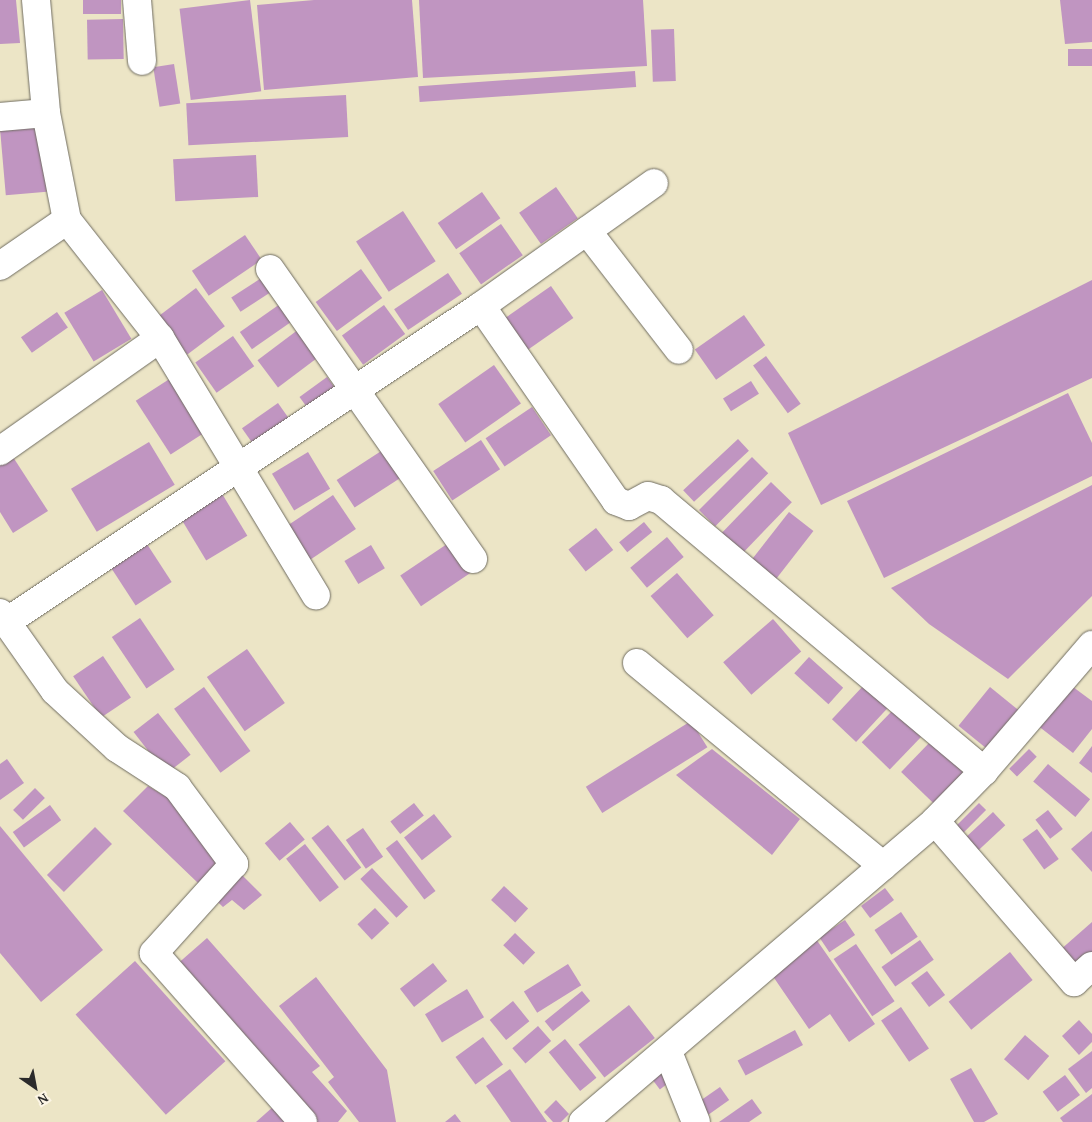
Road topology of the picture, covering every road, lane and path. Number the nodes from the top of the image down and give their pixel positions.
1 (36, 0) edge
2 (137, 0) edge
3 (142, 61) dead end
4 (46, 113) junction
5 (0, 117) edge
6 (654, 182) dead end
7 (67, 220) junction
8 (587, 231) junction
9 (0, 266) edge
10 (270, 269) dead end
11 (480, 306) junction
12 (160, 338) junction
13 (678, 350) dead end
14 (354, 390) junction
15 (0, 451) edge
16 (237, 467) junction
17 (473, 559) dead end
18 (316, 596) dead end
19 (3, 617) edge
20 (1087, 661) edge
21 (637, 663) dead end
22 (984, 770) junction
23 (935, 820) junction
24 (883, 866) junction
25 (1092, 966) edge
26 (668, 1052) junction
27 (303, 1122) edge
28 (583, 1122) edge
29 (696, 1122) edge

1 - 4 street
2 - 3 street
4 - 5 street
4 - 7 street
6 - 8 street
7 - 9 street
7 - 12 street
8 - 11 street
8 - 13 street
10 - 14 street
11 - 14 street
11 - 22 street
12 - 15 street
12 - 16 street
14 - 16 street
14 - 17 street
16 - 18 street
16 - 19 street
19 - 27 street
20 - 22 street
21 - 24 street
22 - 23 street
23 - 24 street
23 - 25 street
24 - 26 street
26 - 28 street
26 - 29 street

